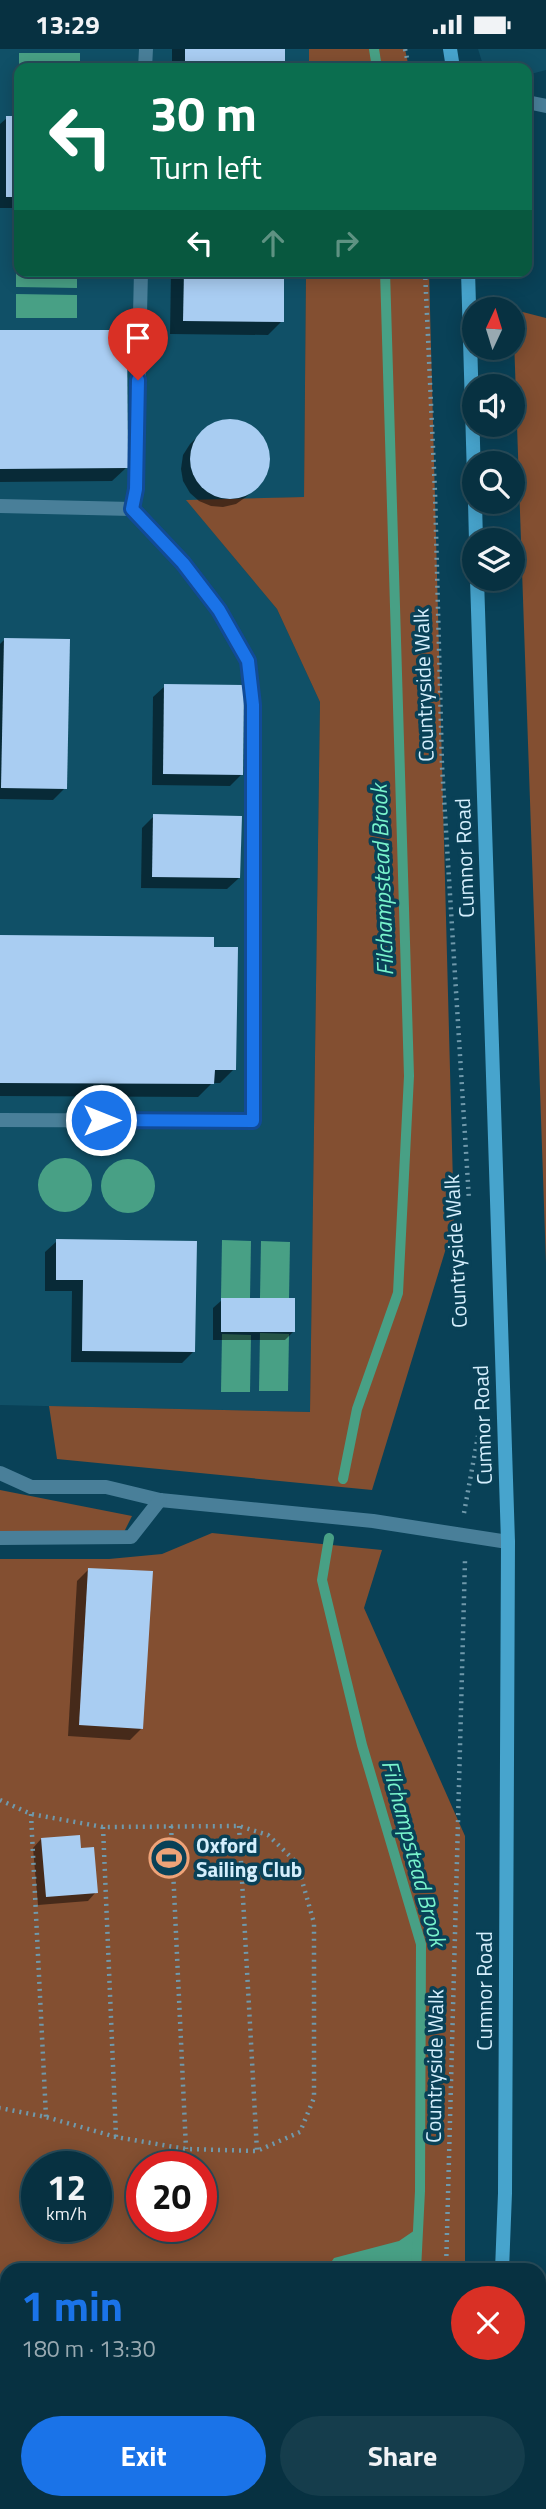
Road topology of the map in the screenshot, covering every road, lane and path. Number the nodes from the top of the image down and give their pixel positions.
1 (141, 277) edge
2 (425, 277) edge
3 (468, 277) edge
4 (473, 451) edge
5 (0, 506) edge
6 (132, 509) junction
7 (477, 591) edge
8 (0, 1120) edge
9 (470, 1213) dead end
10 (479, 1429) dead end
11 (0, 1473) edge
12 (160, 1500) junction
13 (460, 1535) junction
14 (0, 1538) edge
15 (508, 1542) junction
16 (0, 1800) edge
17 (30, 1814) junction
18 (171, 1826) junction
19 (239, 1826) junction
20 (103, 1827) junction
21 (0, 2108) edge
22 (46, 2117) junction
23 (116, 2137) junction
24 (187, 2148) junction
25 (257, 2151) junction
26 (446, 2263) edge
27 (502, 2263) edge

1 - 6 lane
2 - 9 path, Countryside Walk
3 - 4 main road
5 - 6 lane
6 - 8 lane
7 - 15 main road, Cumnor Road
10 - 13 path, Countryside Walk
11 - 12 lane
12 - 13 lane
12 - 14 lane
13 - 15 lane
13 - 26 path, Countryside Walk
15 - 27 main road, Cumnor Road
16 - 17 path
17 - 20 path
17 - 22 path
18 - 19 path
18 - 20 path
18 - 24 path
19 - 25 path
19 - 25 path
20 - 23 path
21 - 22 path
22 - 23 path
23 - 24 path
24 - 25 path

